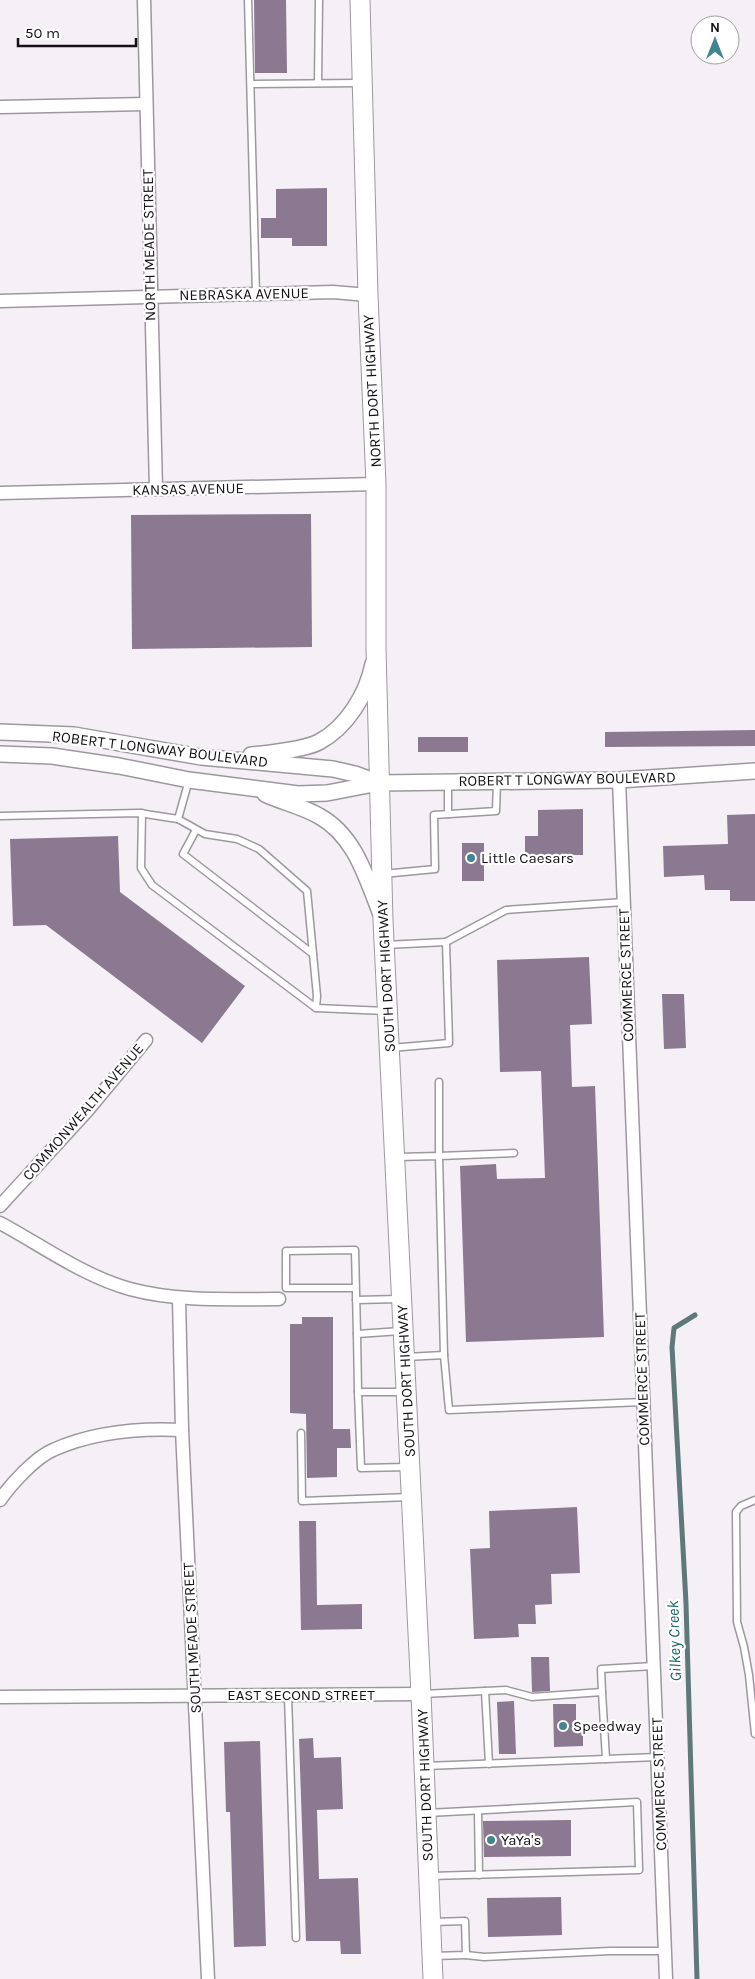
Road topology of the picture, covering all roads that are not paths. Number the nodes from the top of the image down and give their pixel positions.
1 (144, 0) edge
2 (248, 0) edge
3 (319, 0) edge
4 (360, 0) edge
5 (318, 83) junction
6 (362, 83) junction
7 (251, 84) junction
8 (146, 104) junction
9 (0, 107) edge
10 (256, 294) junction
11 (368, 295) junction
12 (150, 296) junction
13 (0, 301) edge
14 (376, 484) junction
15 (156, 489) junction
16 (0, 493) edge
17 (376, 648) junction
18 (0, 732) edge
19 (0, 754) edge
20 (201, 757) junction
21 (755, 772) edge
22 (189, 780) junction
23 (619, 780) junction
24 (497, 781) junction
25 (448, 782) junction
26 (378, 783) junction
27 (254, 789) junction
28 (142, 813) junction
29 (448, 814) junction
30 (0, 816) edge
31 (178, 819) junction
32 (196, 830) junction
33 (382, 874) junction
34 (624, 902) junction
35 (383, 920) junction
36 (446, 942) junction
37 (384, 945) junction
38 (313, 954) junction
39 (316, 1008) junction
40 (388, 1011) junction
41 (146, 1040) dead end
42 (390, 1048) junction
43 (439, 1082) dead end
44 (514, 1153) dead end
45 (439, 1156) junction
46 (395, 1157) junction
47 (0, 1206) edge
48 (0, 1223) edge
49 (356, 1288) junction
50 (179, 1298) junction
51 (279, 1299) dead end
52 (402, 1299) junction
53 (356, 1300) junction
54 (404, 1331) junction
55 (357, 1334) junction
56 (444, 1355) junction
57 (405, 1357) junction
58 (358, 1392) junction
59 (406, 1392) junction
60 (643, 1402) junction
61 (182, 1430) junction
62 (301, 1433) dead end
63 (410, 1467) junction
64 (412, 1498) junction
65 (0, 1500) edge
66 (755, 1500) edge
67 (654, 1666) junction
68 (753, 1689) edge
69 (485, 1691) junction
70 (602, 1692) junction
71 (421, 1694) junction
72 (195, 1696) junction
73 (288, 1696) junction
74 (0, 1697) edge
75 (755, 1734) edge
76 (658, 1757) junction
77 (606, 1759) junction
78 (489, 1764) junction
79 (424, 1766) junction
80 (478, 1810) junction
81 (426, 1813) junction
82 (479, 1875) junction
83 (429, 1876) junction
84 (431, 1922) junction
85 (296, 1938) dead end
86 (665, 1950) junction
87 (466, 1955) junction
88 (432, 1956) junction
89 (208, 1979) edge
90 (433, 1979) edge
91 (666, 1979) edge

1 - 8 street, NORTH MEADE STREET
2 - 7 lane
3 - 5 lane
4 - 6 main road, NORTH DORT HIGHWAY
5 - 6 lane
5 - 7 lane
6 - 11 main road, NORTH DORT HIGHWAY
7 - 10 lane
8 - 9 street
8 - 12 street, NORTH MEADE STREET
10 - 11 street, NEBRASKA AVENUE
10 - 12 street, NEBRASKA AVENUE
11 - 14 main road, NORTH DORT HIGHWAY
12 - 13 street, NEBRASKA AVENUE
12 - 15 street, NORTH MEADE STREET
14 - 15 street, KANSAS AVENUE
14 - 17 main road, NORTH DORT HIGHWAY
15 - 16 street, KANSAS AVENUE
17 - 20 street
17 - 26 main road, NORTH DORT HIGHWAY
18 - 20 street, ROBERT T LONGWAY BOULEVARD
19 - 22 street, ROBERT T LONGWAY BOULEVARD
20 - 26 street, ROBERT T LONGWAY BOULEVARD
21 - 23 street, ROBERT T LONGWAY BOULEVARD
22 - 27 street, ROBERT T LONGWAY BOULEVARD
22 - 31 lane
23 - 24 street, ROBERT T LONGWAY BOULEVARD
23 - 34 street, COMMERCE STREET
24 - 25 street, ROBERT T LONGWAY BOULEVARD
24 - 29 lane
25 - 26 street, ROBERT T LONGWAY BOULEVARD
25 - 29 lane
26 - 27 street, ROBERT T LONGWAY BOULEVARD
26 - 33 main road, SOUTH DORT HIGHWAY
27 - 35 street
28 - 30 lane
28 - 31 lane
28 - 39 lane
29 - 33 lane
31 - 32 lane
32 - 38 lane
32 - 38 lane
33 - 35 main road, SOUTH DORT HIGHWAY
34 - 36 lane
34 - 60 street, COMMERCE STREET
35 - 37 main road, SOUTH DORT HIGHWAY
36 - 37 lane
36 - 42 lane
37 - 40 main road, SOUTH DORT HIGHWAY
38 - 39 lane
39 - 40 lane
40 - 42 main road, SOUTH DORT HIGHWAY
41 - 47 street, COMMONWEALTH AVENUE
42 - 46 main road, SOUTH DORT HIGHWAY
43 - 45 lane
44 - 45 lane
45 - 46 lane
45 - 56 lane
46 - 52 main road, SOUTH DORT HIGHWAY
48 - 50 street
49 - 49 lane
49 - 53 lane
50 - 51 street
50 - 61 street, SOUTH MEADE STREET
52 - 53 lane
52 - 54 main road, SOUTH DORT HIGHWAY
53 - 55 lane
54 - 55 lane
54 - 57 main road, SOUTH DORT HIGHWAY
55 - 58 lane
56 - 57 lane
56 - 60 lane
57 - 59 main road, SOUTH DORT HIGHWAY
58 - 59 lane
58 - 63 lane
59 - 63 main road, SOUTH DORT HIGHWAY
60 - 67 street, COMMERCE STREET
61 - 65 street
61 - 72 street, SOUTH MEADE STREET
62 - 64 lane
63 - 64 main road, SOUTH DORT HIGHWAY
64 - 71 main road, SOUTH DORT HIGHWAY
66 - 68 lane
67 - 70 lane
67 - 76 street, COMMERCE STREET
68 - 75 lane
69 - 70 lane
69 - 71 lane
69 - 78 lane
70 - 77 lane
71 - 73 street, EAST SECOND STREET
71 - 79 main road, SOUTH DORT HIGHWAY
72 - 73 street, EAST SECOND STREET
72 - 74 street, EAST SECOND STREET
72 - 89 street, SOUTH MEADE STREET
73 - 85 lane
76 - 77 lane
76 - 86 street, COMMERCE STREET
77 - 78 lane
78 - 79 lane
79 - 81 main road, SOUTH DORT HIGHWAY
80 - 81 lane
80 - 82 lane
80 - 82 lane
81 - 83 main road, SOUTH DORT HIGHWAY
82 - 83 lane
83 - 84 main road, SOUTH DORT HIGHWAY
84 - 87 lane
84 - 88 main road, SOUTH DORT HIGHWAY
86 - 87 lane
86 - 91 street, COMMERCE STREET
87 - 88 lane
88 - 90 main road, SOUTH DORT HIGHWAY

